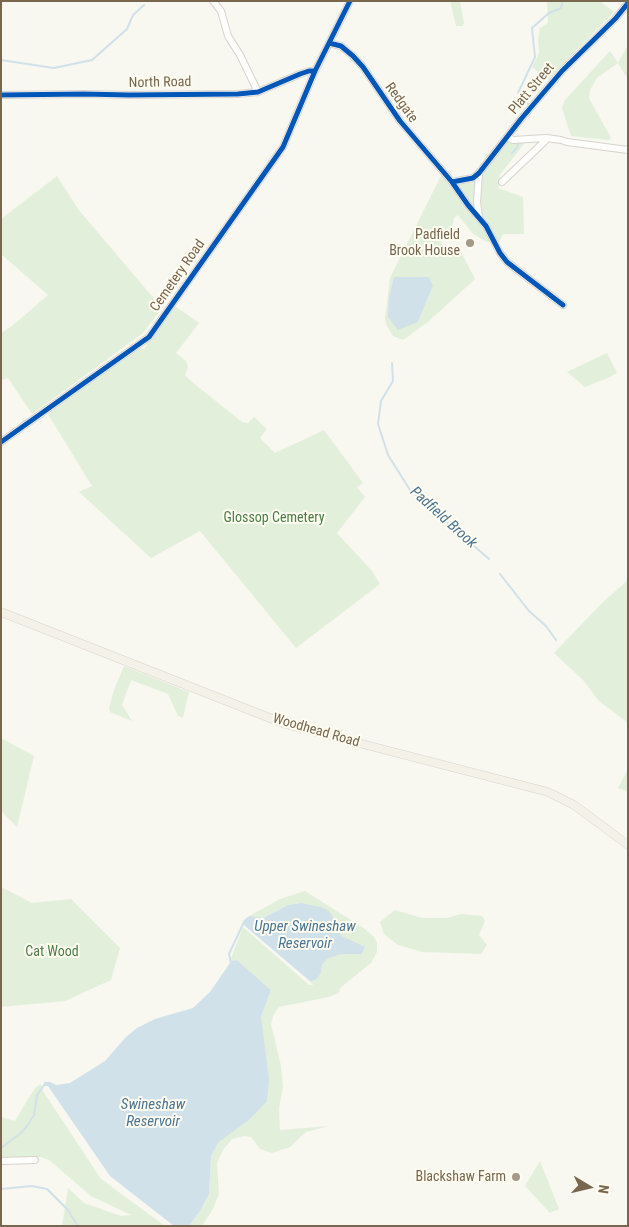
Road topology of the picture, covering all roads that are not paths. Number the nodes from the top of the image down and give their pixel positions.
1 (213, 1) edge
2 (350, 1) edge
3 (628, 3) edge
4 (329, 43) junction
5 (315, 71) junction
6 (258, 92) junction
7 (1, 95) edge
8 (507, 137) junction
9 (546, 138) junction
10 (628, 150) edge
11 (480, 173) junction
12 (452, 182) junction
13 (502, 182) dead end
14 (479, 216) junction
15 (563, 305) dead end
16 (1, 442) edge
17 (1, 612) edge
18 (628, 844) edge
19 (34, 1160) dead end
20 (1, 1161) edge

1 - 6 street
2 - 4 street, Cemetery Road
3 - 8 street, Platt Street
4 - 5 street, Cemetery Road
4 - 12 street, Redgate
5 - 6 street, North Road
5 - 16 street, Cemetery Road
6 - 7 street, North Road
8 - 9 street
8 - 11 street, Platt Street
9 - 10 street
9 - 13 street
11 - 12 street
11 - 14 street
12 - 14 street, Redgate
14 - 15 street, Redgate
17 - 18 main road, Woodhead Road
19 - 20 street

